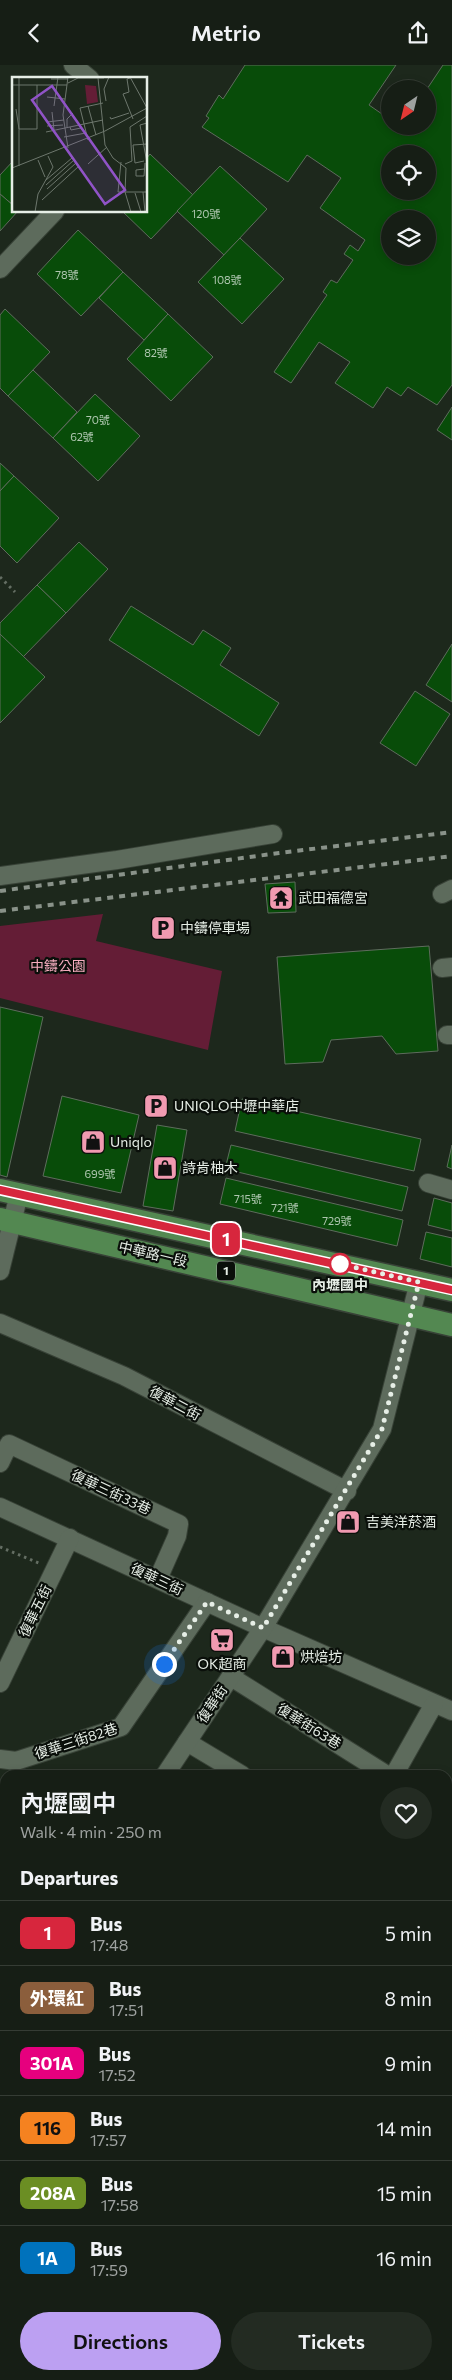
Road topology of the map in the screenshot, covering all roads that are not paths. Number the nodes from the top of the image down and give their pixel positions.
1 (73, 65) edge
2 (88, 77) edge
3 (53, 213) edge
4 (0, 269) edge
5 (273, 835) dead end
6 (0, 876) edge
7 (428, 1183) dead end
8 (452, 1189) edge
9 (10, 1192) edge
10 (7, 1220) edge
11 (0, 1271) edge
12 (419, 1282) junction
13 (452, 1290) edge
14 (410, 1314) junction
15 (0, 1323) edge
16 (452, 1325) edge
17 (0, 1463) edge
18 (347, 1491) junction
19 (0, 1507) edge
20 (70, 1538) junction
21 (158, 1579) junction
22 (207, 1602) junction
23 (263, 1628) junction
24 (5, 1662) edge
25 (231, 1677) junction
26 (0, 1683) edge
27 (434, 1704) junction
28 (452, 1711) edge
29 (187, 1742) junction
30 (0, 1759) edge
31 (168, 1770) edge
32 (234, 1770) edge
33 (379, 1770) edge
34 (397, 1770) edge

1 - 2 street
3 - 4 street
5 - 6 street
7 - 8 street
9 - 10 street
9 - 12 main road, 1
10 - 11 street
10 - 14 main road, 中華路一段 / 1
12 - 13 main road, 1
12 - 14 street, 復華街
14 - 16 main road, 中華路一段 / 1
14 - 18 street, 復華街
15 - 18 street, 復華二街
17 - 21 street, 復華三街33巷
18 - 23 street, 復華街
19 - 20 street, 復華三街
20 - 21 street, 復華三街
20 - 24 street, 復華五街
21 - 22 street, 復華三街
22 - 23 street, 復華三街
22 - 30 street, 復華三街82巷
23 - 25 street, 復華街
23 - 27 street, 復華三街
24 - 26 street, 復華五街
25 - 29 street, 復華街
25 - 33 street, 復華街63巷
27 - 28 street, 復華三街
27 - 34 street
29 - 31 street, 復華街
29 - 32 street

